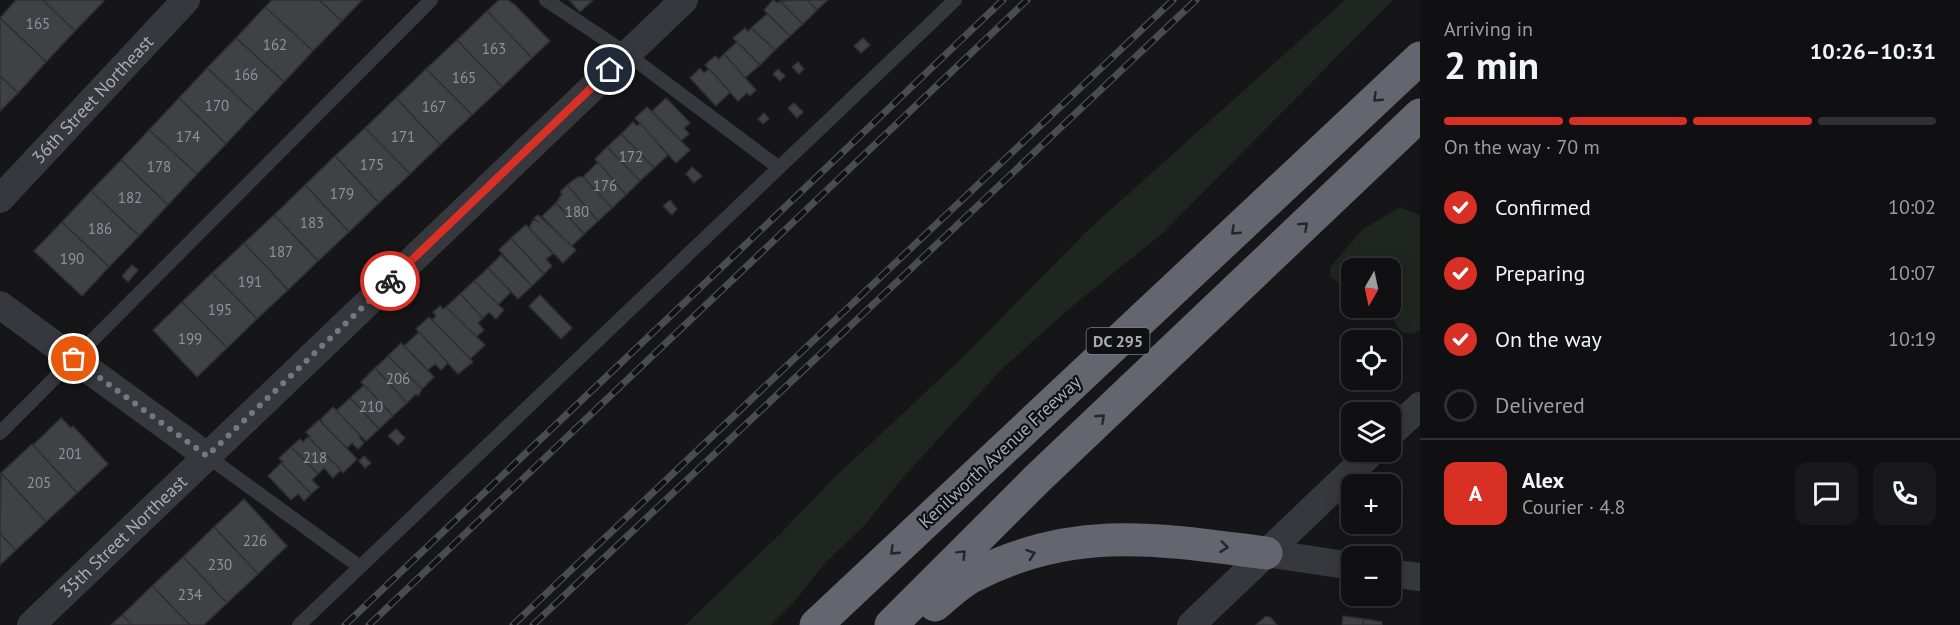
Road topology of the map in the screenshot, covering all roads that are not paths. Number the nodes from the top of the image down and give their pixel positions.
1 (186, 0) edge
2 (431, 0) edge
3 (546, 0) edge
4 (684, 0) edge
5 (955, 0) edge
6 (627, 54) junction
7 (1420, 58) edge
8 (1420, 117) edge
9 (778, 167) junction
10 (0, 199) edge
11 (0, 304) edge
12 (74, 359) junction
13 (1420, 406) edge
14 (1401, 424) edge
15 (0, 433) edge
16 (207, 456) junction
17 (1362, 462) edge
18 (1266, 553) junction
19 (1341, 564) edge
20 (360, 567) junction
21 (1401, 574) edge
22 (1420, 577) edge
23 (31, 625) edge
24 (299, 625) edge
25 (816, 625) edge
26 (891, 625) edge
27 (910, 625) edge
28 (1191, 625) edge

1 - 10 street, 36th Street Northeast
2 - 12 lane
3 - 6 lane
4 - 6 street, 35th Street Northeast
5 - 9 lane
6 - 9 lane
6 - 16 street, 35th Street Northeast
7 -> 25 highway, Kenilworth Avenue Freeway / DC 295
26 -> 8 highway, DC 295
9 - 20 lane
11 - 12 street
12 - 15 lane
12 - 16 street
13 - 14 street
16 - 20 lane
16 - 23 street, 35th Street Northeast
17 - 18 street
18 - 19 street
27 -> 18 highway
18 - 28 street
20 - 24 lane
21 - 22 street

